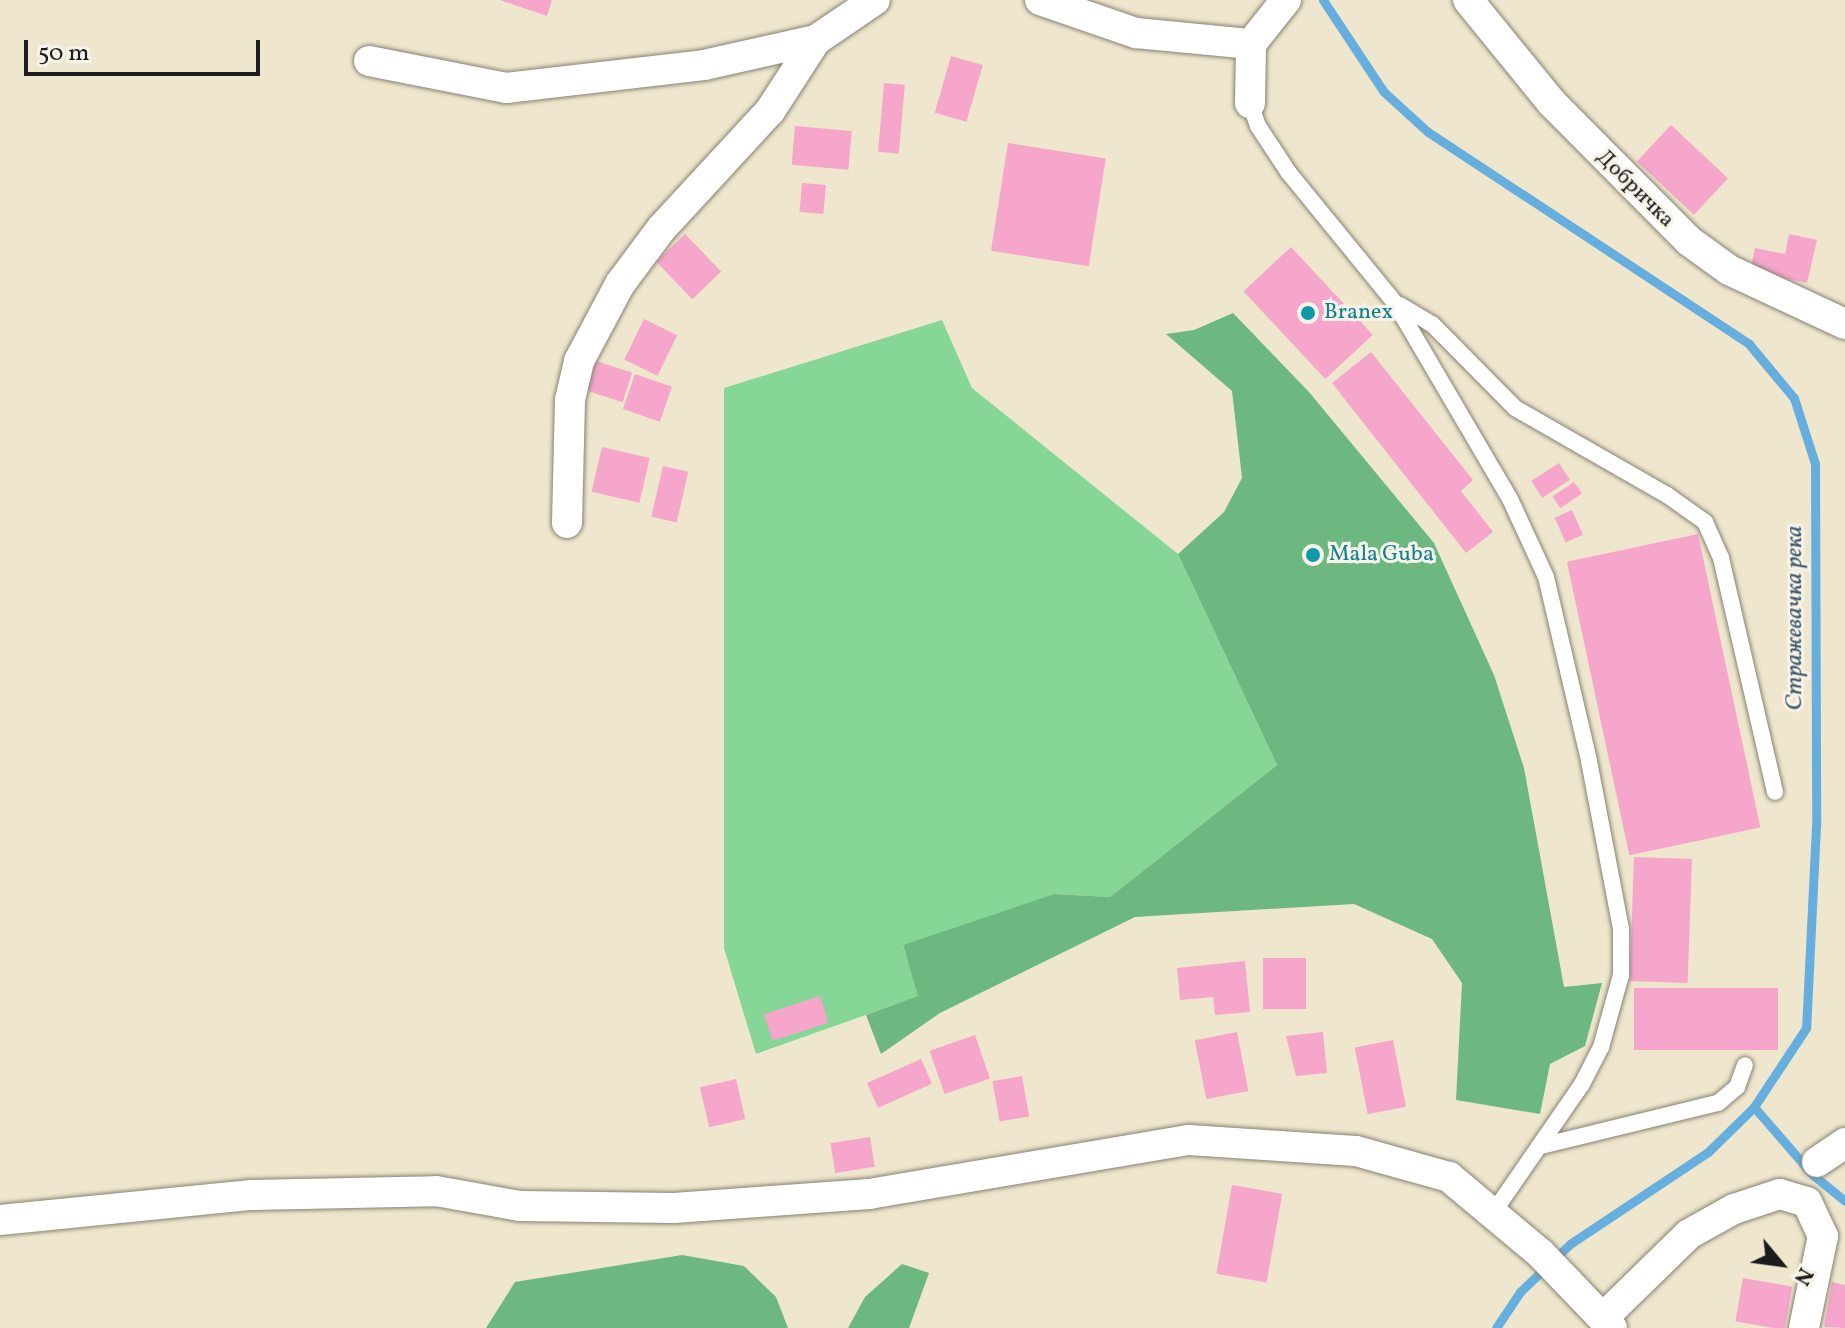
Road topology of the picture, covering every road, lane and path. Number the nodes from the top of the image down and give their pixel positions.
1 (875, 0) edge
2 (1040, 0) edge
3 (1286, 0) edge
4 (1468, 0) edge
5 (816, 40) junction
6 (1251, 44) junction
7 (369, 61) dead end
8 (1250, 103) joint
9 (1395, 303) junction
10 (1845, 324) edge
11 (567, 523) dead end
12 (1775, 792) dead end
13 (1745, 1065) dead end
14 (1845, 1143) edge
15 (1541, 1146) junction
16 (1802, 1179) junction
17 (1493, 1213) junction
18 (0, 1220) edge
19 (1608, 1322) edge
20 (1804, 1328) edge

1 - 5 street
2 - 6 street
3 - 6 street
4 - 10 street, Добричка
5 - 7 street
5 - 11 street
6 - 8 street
8 - 9 lane
9 - 12 lane
9 - 15 lane
13 - 15 lane
14 - 16 street
15 - 17 lane
16 - 19 street
16 - 20 street
17 - 18 street
17 - 19 street

